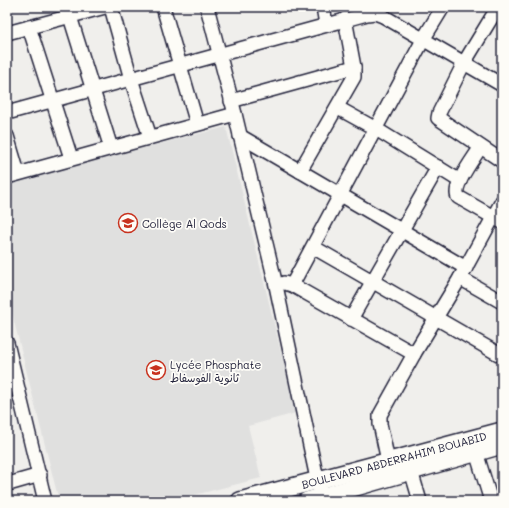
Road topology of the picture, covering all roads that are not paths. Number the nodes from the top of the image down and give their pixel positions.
1 (105, 7) edge
2 (111, 7) edge
3 (163, 7) edge
4 (323, 7) edge
5 (443, 7) edge
6 (498, 7) edge
7 (210, 8) edge
8 (68, 12) edge
9 (345, 19) junction
10 (326, 24) junction
11 (29, 27) junction
12 (7, 33) edge
13 (424, 38) junction
14 (218, 53) junction
15 (464, 63) junction
16 (180, 64) junction
17 (354, 67) junction
18 (131, 79) junction
19 (502, 85) edge
20 (92, 91) junction
21 (231, 101) junction
22 (52, 102) junction
23 (338, 108) junction
24 (7, 113) edge
25 (235, 114) junction
26 (197, 124) junction
27 (376, 129) junction
28 (7, 136) edge
29 (240, 136) junction
30 (150, 137) junction
31 (111, 148) junction
32 (480, 148) junction
33 (71, 158) junction
34 (502, 161) edge
35 (438, 167) junction
36 (300, 171) junction
37 (12, 175) edge
38 (460, 181) junction
39 (340, 194) junction
40 (502, 201) edge
41 (498, 219) edge
42 (402, 231) junction
43 (313, 247) junction
44 (463, 273) junction
45 (275, 281) junction
46 (372, 281) junction
47 (292, 285) junction
48 (502, 302) edge
49 (437, 317) junction
50 (351, 318) junction
51 (7, 343) edge
52 (414, 354) junction
53 (502, 356) edge
54 (502, 431) edge
55 (502, 445) edge
56 (476, 452) junction
57 (388, 461) junction
58 (411, 471) junction
59 (40, 476) junction
60 (7, 481) edge
61 (317, 495) edge
62 (45, 501) edge
63 (240, 501) edge
64 (420, 501) edge
65 (491, 501) edge

1 - 8 street
2 - 18 street
3 - 16 street
4 - 10 street
5 - 13 street
6 - 15 street
7 - 14 street
8 - 11 street
8 - 20 street
9 - 10 street
9 - 13 street
9 - 17 street
10 - 14 street
11 - 12 street
11 - 22 street
13 - 15 street
13 - 27 street
14 - 16 street
14 - 21 street
15 - 19 street
15 - 32 street
16 - 18 street
16 - 26 street
17 - 21 street
17 - 23 street
18 - 20 street
18 - 30 street
20 - 22 street
20 - 31 street
21 - 25 street
22 - 24 street
22 - 33 street
23 - 27 street
23 - 36 street
25 - 26 street
25 - 29 street
26 - 30 street
27 - 35 street
27 - 39 street
28 - 37 street
29 - 36 street
29 - 45 street
30 - 31 street
31 - 33 street
32 - 34 street
32 - 38 street
33 - 37 street
35 - 38 street
35 - 42 street
36 - 39 street
38 - 41 street
39 - 42 street
39 - 43 street
40 - 41 street
41 - 44 street
42 - 44 street
42 - 46 street
43 - 46 street
43 - 47 street
44 - 48 street
44 - 49 street
45 - 47 street
45 - 61 street
46 - 49 street
46 - 50 street
47 - 50 street
49 - 52 street
49 - 53 street
50 - 52 street
51 - 59 street
52 - 57 street
54 - 57 main road, BOULEVARD ABDERRAHIM BOUABID
55 - 56 main road, BOULEVARD ABDERRAHIM BOUABID
56 - 58 main road, BOULEVARD ABDERRAHIM BOUABID
56 - 65 street
57 - 61 main road, BOULEVARD ABDERRAHIM BOUABID
58 - 61 main road, BOULEVARD ABDERRAHIM BOUABID
58 - 64 street
59 - 60 street
59 - 62 street
61 - 63 main road, BOULEVARD ABDERRAHIM BOUABID

